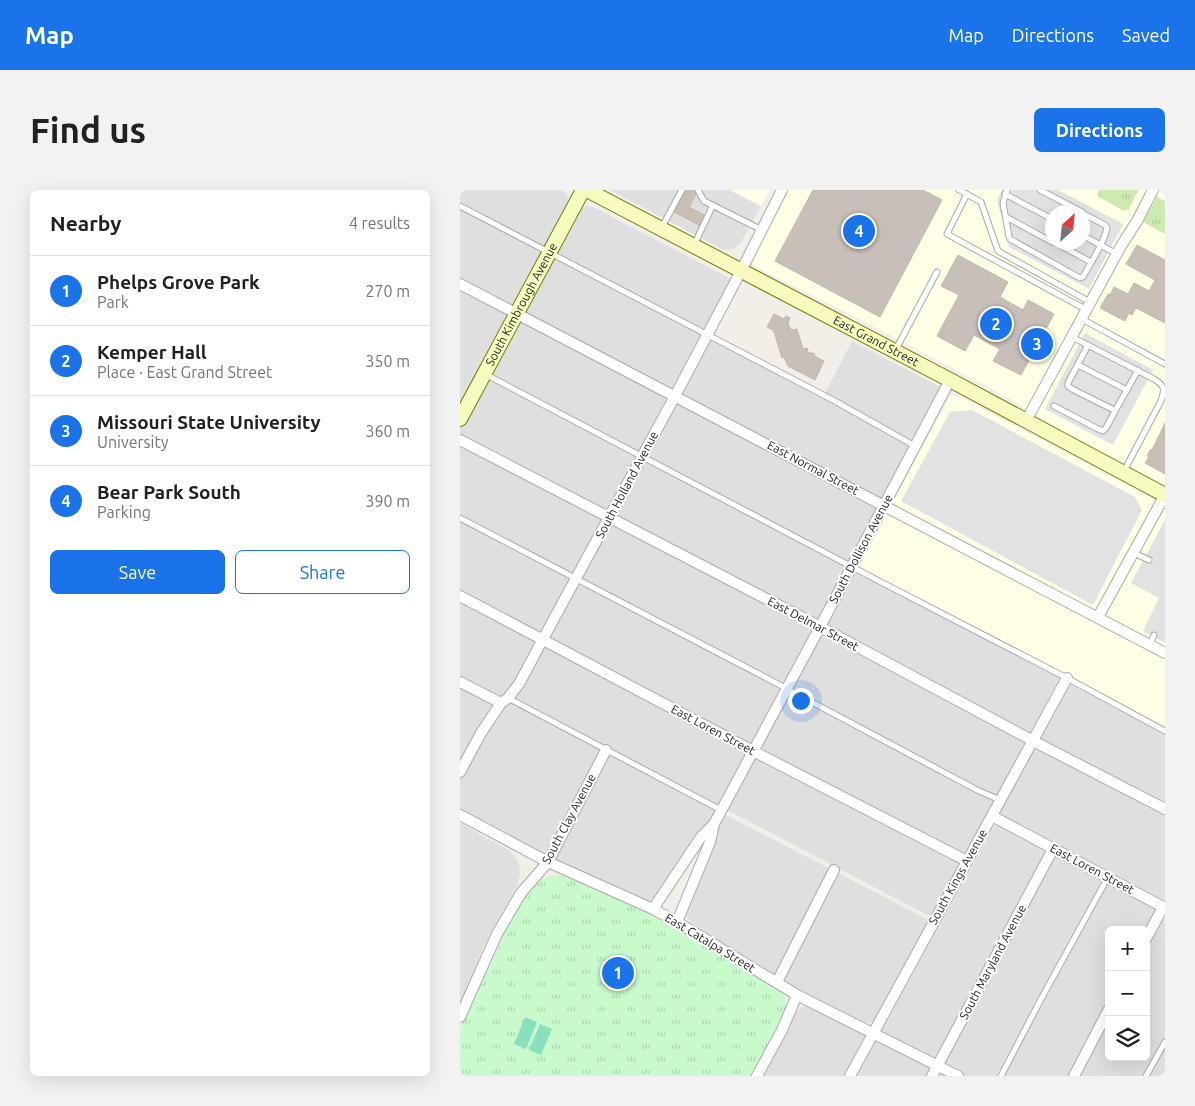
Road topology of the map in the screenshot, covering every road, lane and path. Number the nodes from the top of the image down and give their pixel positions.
1 (585, 190) edge
2 (682, 190) edge
3 (698, 190) edge
4 (782, 190) edge
5 (959, 190) edge
6 (1040, 190) edge
7 (1154, 190) edge
8 (1006, 192) edge
9 (966, 194) junction
10 (713, 205) junction
11 (1067, 205) edge
12 (460, 206) edge
13 (1045, 215) edge
14 (1006, 217) junction
15 (1090, 217) edge
16 (662, 229) junction
17 (762, 230) junction
18 (1045, 238) edge
19 (1090, 239) edge
20 (1100, 244) junction
21 (693, 246) junction
22 (1068, 250) edge
23 (549, 253) junction
24 (1117, 254) junction
25 (1091, 262) junction
26 (741, 271) junction
27 (937, 272) dead end
28 (460, 284) edge
29 (1089, 306) junction
30 (517, 314) junction
31 (1082, 319) junction
32 (707, 335) junction
33 (1072, 337) junction
34 (1088, 345) junction
35 (895, 351) junction
36 (1165, 364) edge
37 (1078, 365) junction
38 (1138, 370) junction
39 (484, 374) junction
40 (950, 380) junction
41 (1127, 390) junction
42 (675, 396) junction
43 (1054, 406) dead end
44 (1115, 411) junction
45 (460, 419) edge
46 (1026, 421) junction
47 (460, 440) edge
48 (916, 446) junction
49 (642, 456) junction
50 (1123, 472) junction
51 (1165, 495) edge
52 (884, 506) junction
53 (460, 518) edge
54 (609, 518) junction
55 (1133, 552) junction
56 (1149, 560) dead end
57 (852, 567) junction
58 (576, 579) junction
59 (460, 596) edge
60 (1098, 618) junction
61 (820, 627) junction
62 (543, 639) junction
63 (1165, 653) edge
64 (1066, 678) junction
65 (460, 682) edge
66 (787, 688) junction
67 (504, 700) junction
68 (1165, 731) edge
69 (1032, 740) junction
70 (606, 750) junction
71 (753, 751) junction
72 (460, 772) edge
73 (1000, 800) junction
74 (1165, 809) edge
75 (721, 810) junction
76 (460, 815) edge
77 (992, 816) junction
78 (714, 824) junction
79 (1053, 848) junction
80 (967, 861) junction
81 (548, 862) junction
82 (834, 870) dead end
83 (1108, 877) junction
84 (1164, 907) edge
85 (652, 909) junction
86 (677, 922) junction
87 (1150, 932) edge
88 (777, 982) junction
89 (797, 995) junction
90 (1106, 1016) edge
91 (460, 1017) edge
92 (873, 1032) junction
93 (1165, 1042) edge
94 (938, 1065) junction
95 (757, 1076) edge
96 (850, 1076) edge
97 (932, 1076) edge
98 (958, 1076) edge
99 (1001, 1076) edge
100 (1074, 1076) edge
101 (1146, 1076) edge

1 - 16 main road, East Grand Street
1 - 23 main road, South Kimbrough Avenue
2 - 16 lane
3 - 10 lane
4 - 17 street, South Holland Avenue
5 - 9 lane
6 - 11 lane
7 - 24 street
8 - 13 lane
8 - 14 lane
9 - 29 lane
9 - 29 lane
10 - 17 lane
10 - 21 lane
12 - 23 lane
14 - 18 lane
14 - 25 lane
15 - 20 lane
16 - 21 main road, East Grand Street
17 - 26 street, South Holland Avenue
19 - 20 lane
20 - 24 lane
20 - 25 lane
21 - 26 main road, East Grand Street
22 - 25 lane
23 - 30 main road, South Kimbrough Avenue
23 - 32 lane
24 - 29 street
26 - 32 street, South Holland Avenue
26 - 35 main road, East Grand Street
27 - 35 lane
28 - 30 street, East Normal Street
29 - 31 street
30 - 39 main road, South Kimbrough Avenue
30 - 42 street, East Normal Street
31 - 33 street
31 - 36 lane
32 - 42 street, South Holland Avenue
32 - 48 lane
33 - 34 lane
33 - 46 street
34 - 37 lane
34 - 38 lane
35 - 40 main road, East Grand Street
37 - 41 lane
37 - 44 lane
38 - 41 lane
38 - 50 lane
39 - 45 main road, South Kimbrough Avenue
39 - 49 lane
40 - 46 main road, East Grand Street
40 - 48 street, South Dollison Avenue
41 - 44 lane
42 - 49 street, South Holland Avenue
42 - 52 street, East Normal Street
43 - 44 lane
46 - 50 main road, East Grand Street
47 - 54 street, East Delmar Street
48 - 52 street, South Dollison Avenue
49 - 54 street, South Holland Avenue
49 - 57 lane
50 - 51 main road, East Grand Street
51 - 55 street
52 - 57 street, South Dollison Avenue
52 - 60 street, East Normal Street
53 - 58 lane
54 - 58 street, South Holland Avenue
54 - 61 street, East Delmar Street
55 - 56 lane
55 - 60 street
57 - 61 street, South Dollison Avenue
57 - 64 lane
58 - 62 street, South Holland Avenue
58 - 66 lane
59 - 62 street, East Loren Street
60 - 63 street, East Normal Street
61 - 66 street, South Dollison Avenue
61 - 69 street, East Delmar Street
62 - 67 street, South Holland Avenue
62 - 71 street, East Loren Street
64 - 68 lane
64 - 69 street, South Kings Avenue
65 - 67 street
66 - 71 street, South Dollison Avenue
66 - 73 lane
67 - 70 lane
67 - 72 street, South Holland Avenue
69 - 73 street, South Kings Avenue
69 - 74 street, East Delmar Street
70 - 75 lane
70 - 81 street, South Clay Avenue
71 - 75 street, South Dollison Avenue
71 - 80 street, East Loren Street
73 - 77 street, South Kings Avenue
75 - 78 street, South Dollison Avenue
76 - 81 street, East Catalpa Street
77 - 79 street, East Loren Street
77 - 80 street, South Kings Avenue
78 - 85 street, South Dollison Avenue
78 - 86 street, South Dollison Avenue
79 - 83 street, East Loren Street
79 - 94 street, South Maryland Avenue
80 - 92 street, South Kings Avenue
81 - 85 street, East Catalpa Street
81 - 91 street, South Clay Avenue
82 - 88 street
83 - 84 street, East Loren Street
83 - 99 lane
84 - 87 street
85 - 86 street, East Catalpa Street
86 - 88 street, East Catalpa Street
88 - 89 street, East Catalpa Street
89 - 92 street, East Catalpa Street
89 - 95 street
90 - 100 street
92 - 94 street, East Catalpa Street
92 - 96 street, South Kings Avenue
93 - 101 lane
94 - 97 street, South Maryland Avenue
94 - 98 street, East Catalpa Street

